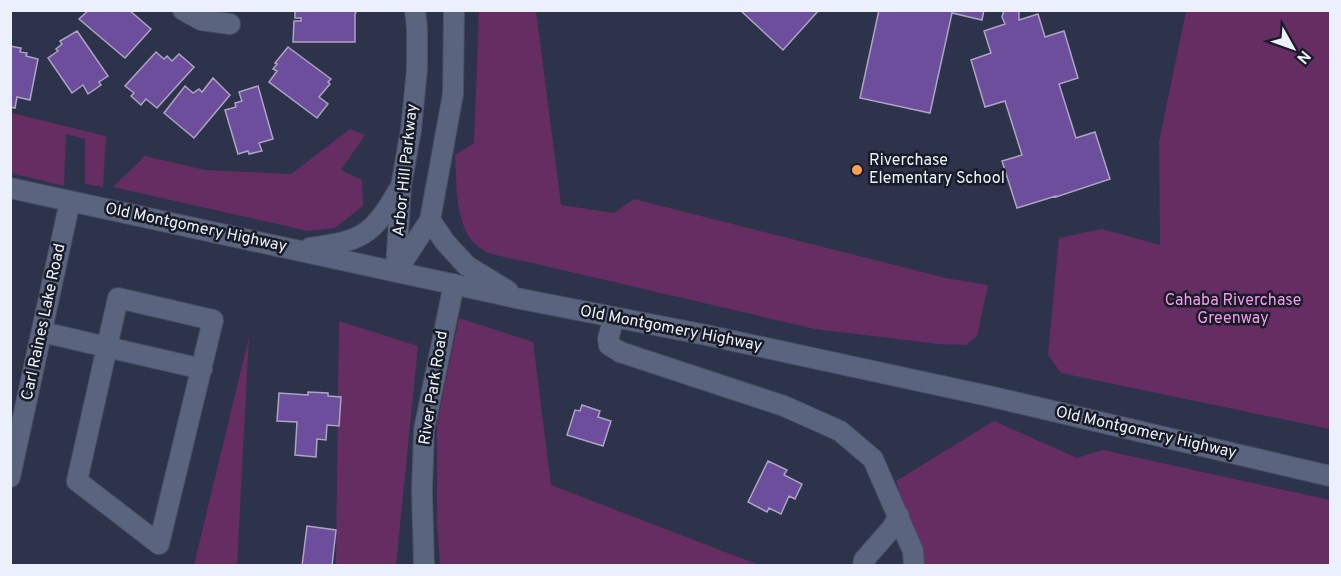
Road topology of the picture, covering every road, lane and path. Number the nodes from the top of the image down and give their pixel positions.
1 (183, 10) edge
2 (415, 10) edge
3 (454, 10) edge
4 (230, 24) dead end
5 (401, 186) junction
6 (10, 188) edge
7 (70, 201) junction
8 (430, 220) junction
9 (297, 250) junction
10 (396, 272) junction
11 (454, 284) junction
12 (521, 299) junction
13 (614, 317) junction
14 (42, 332) junction
15 (108, 347) junction
16 (202, 369) junction
17 (19, 399) edge
18 (1330, 476) edge
19 (10, 477) edge
20 (899, 516) junction
21 (424, 566) edge
22 (863, 566) edge
23 (914, 566) edge

1 - 4 street
2 - 5 street, Arbor Hill Parkway
3 - 8 street, Arbor Hill Parkway
5 - 9 street
5 - 10 street, Arbor Hill Parkway
6 - 7 street, Old Montgomery Highway
7 - 9 street, Old Montgomery Highway
7 - 14 street, Carl Raines Lake Road
8 - 10 street, Arbor Hill Parkway
8 - 12 street
9 - 10 street, Old Montgomery Highway
10 - 11 street, Old Montgomery Highway
11 - 12 street, Old Montgomery Highway
11 - 21 street, River Park Road
12 - 13 street, Old Montgomery Highway
13 - 18 street, Old Montgomery Highway
13 - 20 street
14 - 15 street
14 - 17 street, Carl Raines Lake Road
15 - 16 street
15 - 16 street
15 - 16 street
17 - 19 street, Carl Raines Lake Road
20 - 22 street
20 - 23 street

